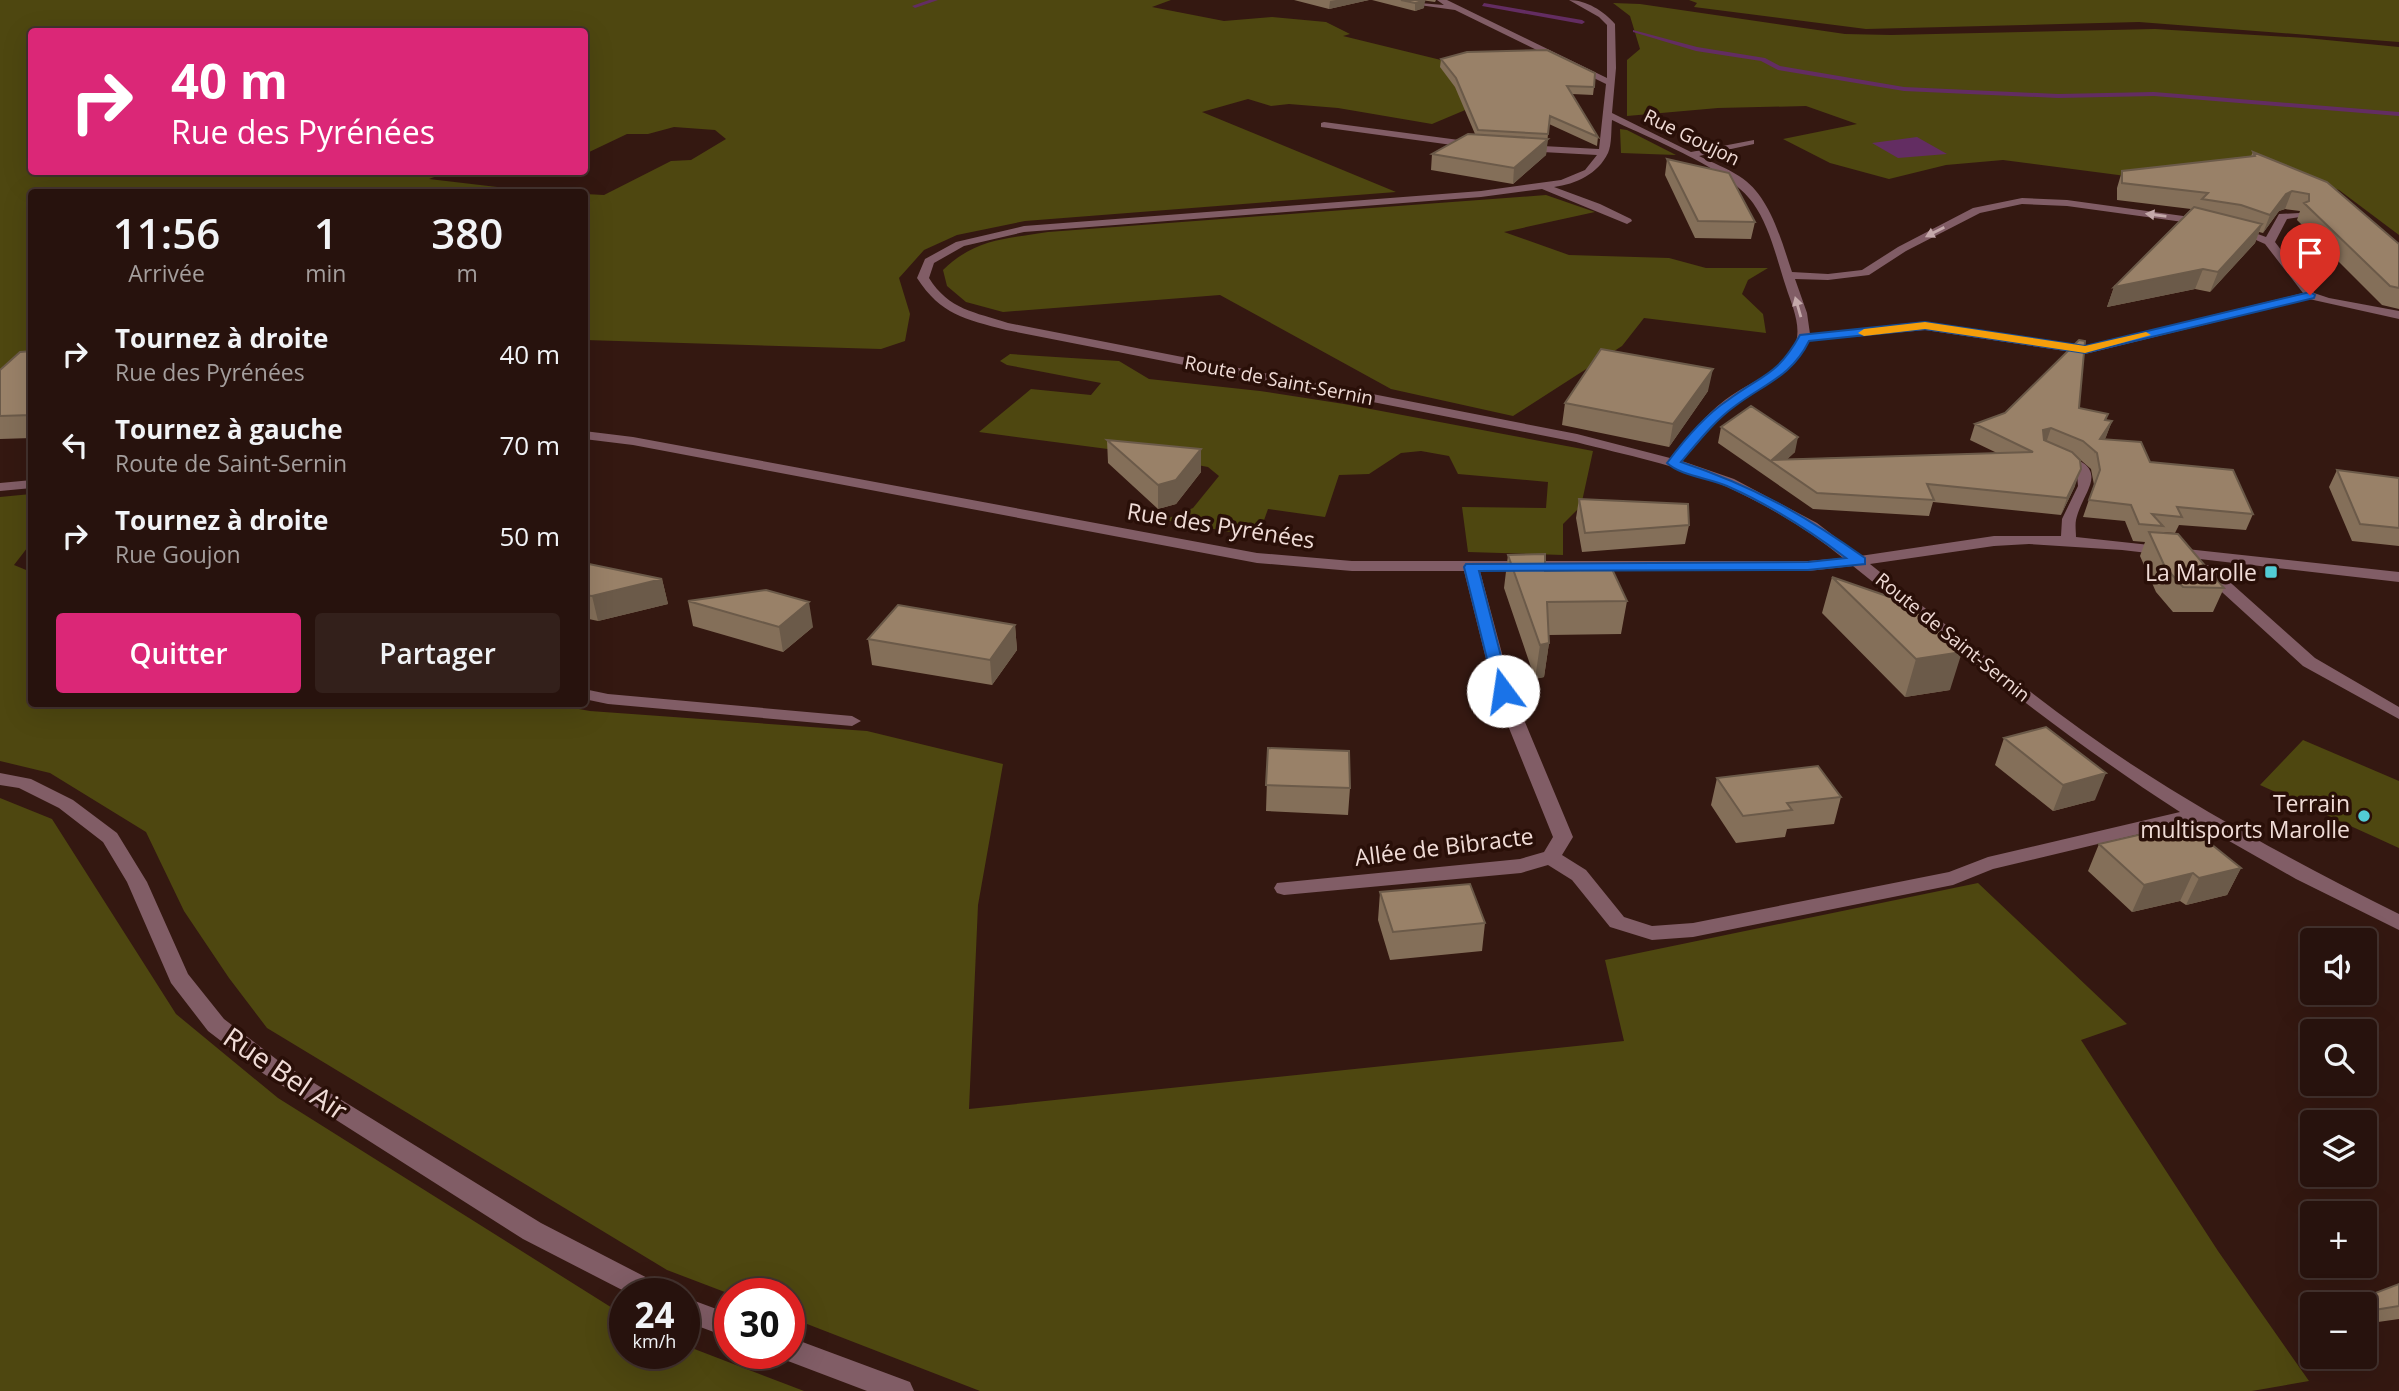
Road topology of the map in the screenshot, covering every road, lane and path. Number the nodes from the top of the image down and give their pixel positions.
1 (1387, 0) edge
2 (1441, 0) edge
3 (1573, 0) edge
4 (1458, 8) junction
5 (1609, 82) junction
6 (1609, 115) junction
7 (1324, 125) dead end
8 (1751, 142) dead end
9 (1486, 145) edge
10 (1511, 147) edge
11 (1604, 152) junction
12 (1691, 155) junction
13 (1542, 187) junction
14 (2296, 215) dead end
15 (1627, 221) dead end
16 (2269, 242) junction
17 (1787, 275) junction
18 (2310, 295) junction
19 (2399, 315) edge
20 (1804, 338) junction
21 (588, 435) edge
22 (2045, 450) edge
23 (1673, 463) junction
24 (28, 484) edge
25 (0, 487) edge
26 (2067, 540) junction
27 (2194, 553) junction
28 (1860, 561) junction
29 (1471, 567) junction
30 (2399, 577) edge
31 (588, 695) edge
32 (2399, 715) edge
33 (852, 721) dead end
34 (0, 779) edge
35 (2196, 814) junction
36 (1551, 857) junction
37 (1284, 888) dead end
38 (2399, 923) edge
39 (623, 1278) edge
40 (805, 1355) edge
41 (900, 1391) edge

1 - 4 street
2 - 4 street
3 - 5 street
4 - 5 street
5 - 6 street
6 - 11 street
6 - 12 street, Rue Goujon
7 - 9 street
8 - 12 street
10 - 11 street
11 - 13 street, Route de Saint-Sernin
12 - 17 street, Rue Goujon
13 - 15 street
13 - 23 street, Route de Saint-Sernin
14 - 16 street
16 -> 17 street
16 - 18 street
20 -> 17 street, Rue Goujon
18 - 19 street
18 - 20 street
20 - 23 street
21 - 29 street, Rue des Pyrénées
22 - 26 street
23 - 28 street, Route de Saint-Sernin
24 - 25 street
26 - 27 street, Rue des Pyrénées
26 - 28 street, Rue des Pyrénées
27 - 30 street, Rue des Pyrénées
27 - 32 street
28 - 29 street, Rue des Pyrénées
28 - 35 street, Route de Saint-Sernin
29 - 36 street, Allée de Bibracte
31 - 33 street
34 - 39 street, Rue Bel Air
35 - 36 street
35 - 38 street, Route de Saint-Sernin
36 - 37 street, Allée de Bibracte
40 - 41 street

